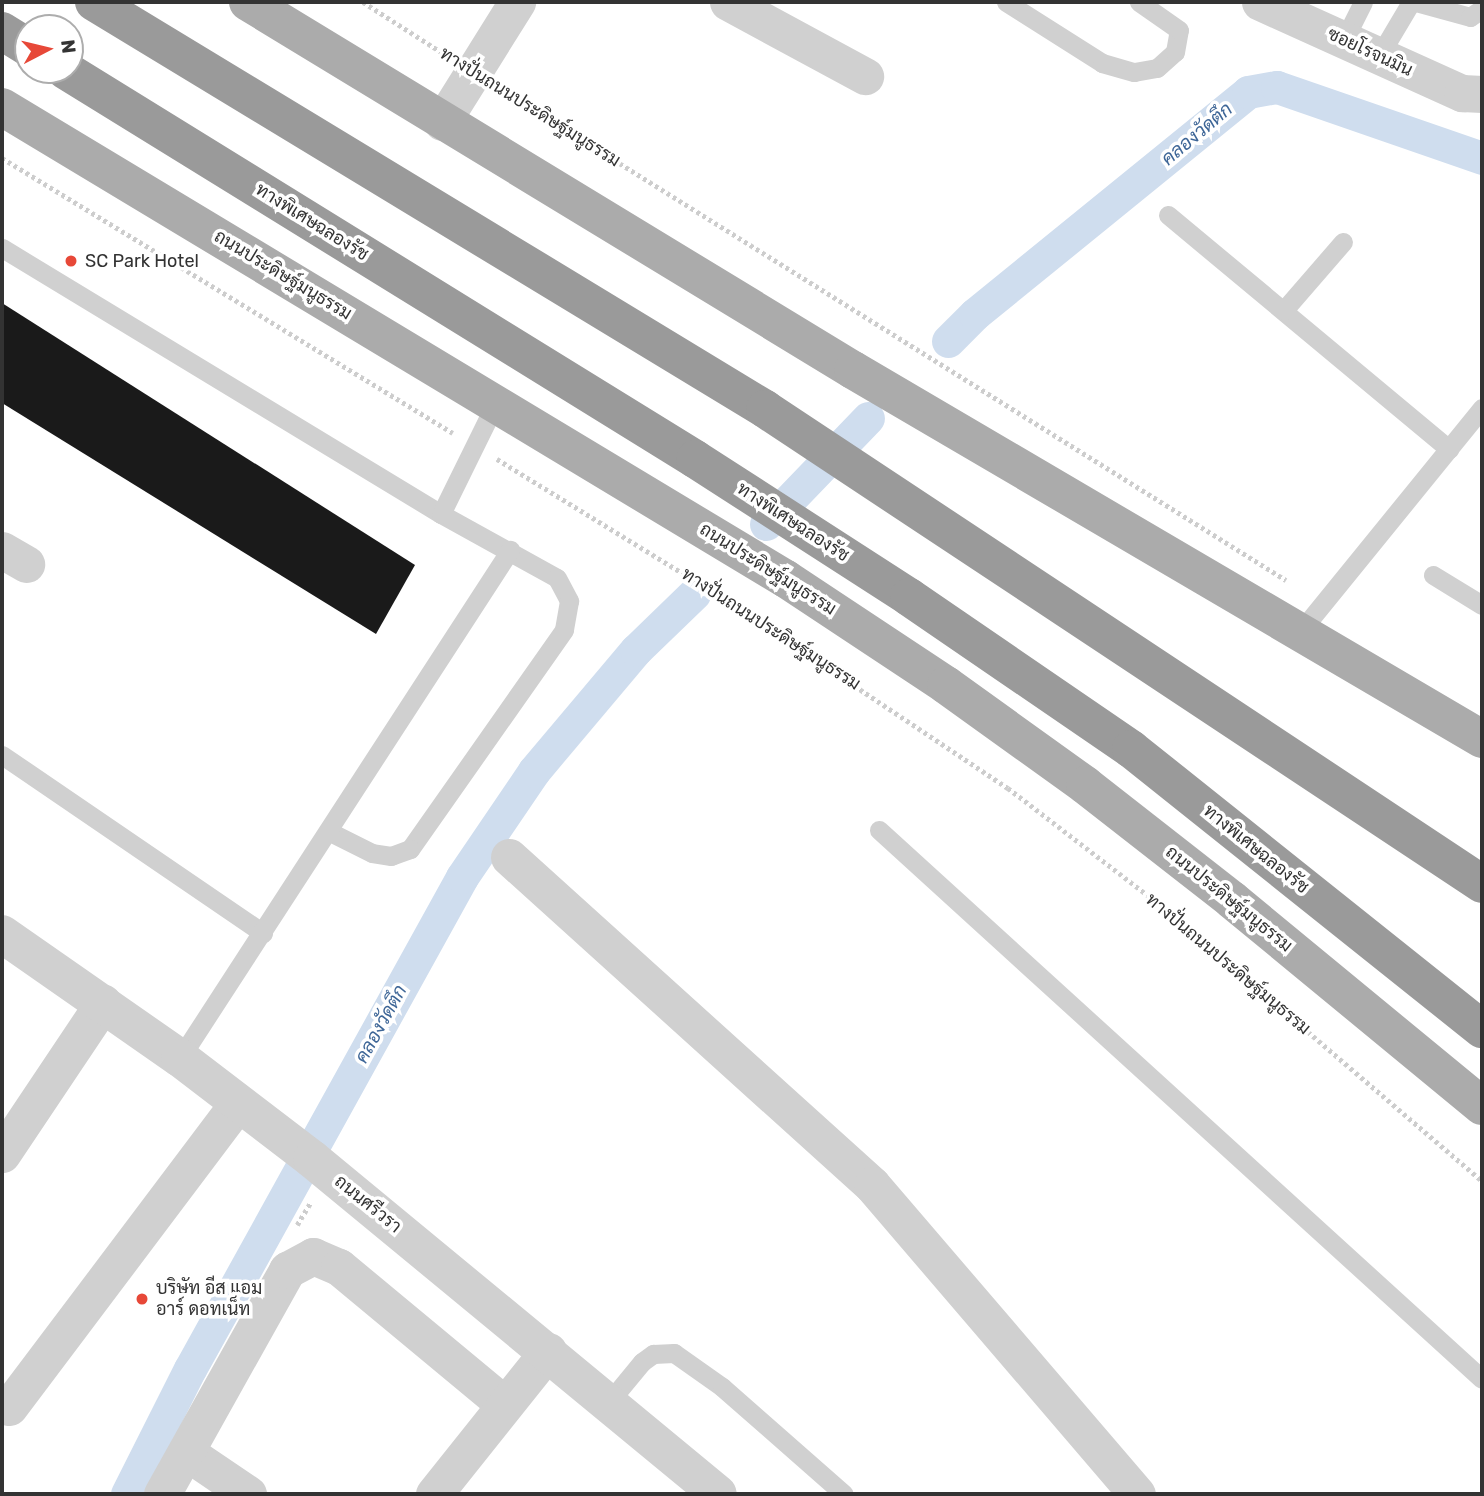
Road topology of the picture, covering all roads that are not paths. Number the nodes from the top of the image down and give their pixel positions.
1 (93, 2) edge
2 (247, 2) edge
3 (517, 2) edge
4 (728, 2) edge
5 (1006, 2) edge
6 (1139, 2) edge
7 (1260, 2) edge
8 (1363, 2) edge
9 (1413, 2) edge
10 (1482, 9) edge
11 (1344, 40) junction
12 (1379, 56) junction
13 (866, 76) dead end
14 (84, 82) edge
15 (1482, 94) edge
16 (2, 107) edge
17 (442, 122) junction
18 (1168, 215) dead end
19 (1343, 242) dead end
20 (2, 248) edge
21 (1284, 310) junction
22 (496, 402) junction
23 (1482, 408) edge
24 (1449, 449) junction
25 (441, 514) junction
26 (510, 550) junction
27 (1433, 575) dead end
28 (1482, 605) edge
29 (1299, 634) junction
30 (1482, 739) edge
31 (2, 755) edge
32 (879, 830) dead end
33 (330, 832) junction
34 (1463, 853) edge
35 (509, 857) dead end
36 (1482, 884) edge
37 (263, 933) junction
38 (2, 934) edge
39 (103, 1003) junction
40 (1482, 1030) edge
41 (180, 1058) junction
42 (238, 1102) junction
43 (1482, 1106) edge
44 (2, 1154) edge
45 (548, 1351) junction
46 (1482, 1379) edge
47 (609, 1402) junction
48 (504, 1404) junction
49 (9, 1407) dead end
50 (186, 1452) junction
51 (162, 1494) edge
52 (248, 1494) edge
53 (434, 1494) edge
54 (718, 1494) edge
55 (844, 1494) edge
56 (1137, 1494) edge

1 - 34 highway
2 - 17 main road
3 - 17 street
4 - 13 street
5 - 6 lane
7 - 11 street, ซอยโรจนมิน
8 - 11 lane
9 - 10 lane
9 - 12 lane
11 - 12 street, ซอยโรจนมิน
12 - 15 street, ซอยโรจนมิน
14 - 40 highway, ทางพิเศษฉลองรัช
16 - 22 main road, ถนนประดิษฐ์มนูธรรม
17 - 29 main road
18 - 21 lane
19 - 21 lane
20 - 25 lane
21 - 24 lane
22 - 25 lane
22 - 43 main road, ถนนประดิษฐ์มนูธรรม
23 - 24 lane
24 - 29 lane
25 - 26 lane
26 - 33 lane
26 - 33 lane
27 - 28 lane
29 - 30 main road
31 - 37 lane
32 - 46 lane
33 - 37 lane
34 - 36 highway
35 - 56 street
37 - 41 lane
38 - 39 street, ถนนศรีวรา
39 - 41 street, ถนนศรีวรา
39 - 44 street
41 - 42 street, ถนนศรีวรา
42 - 45 street, ถนนศรีวรา
42 - 49 street
45 - 47 street, ถนนศรีวรา
45 - 48 street
47 - 54 street, ถนนศรีวรา
47 - 55 lane
48 - 50 street
48 - 53 street
50 - 51 street
50 - 52 street

